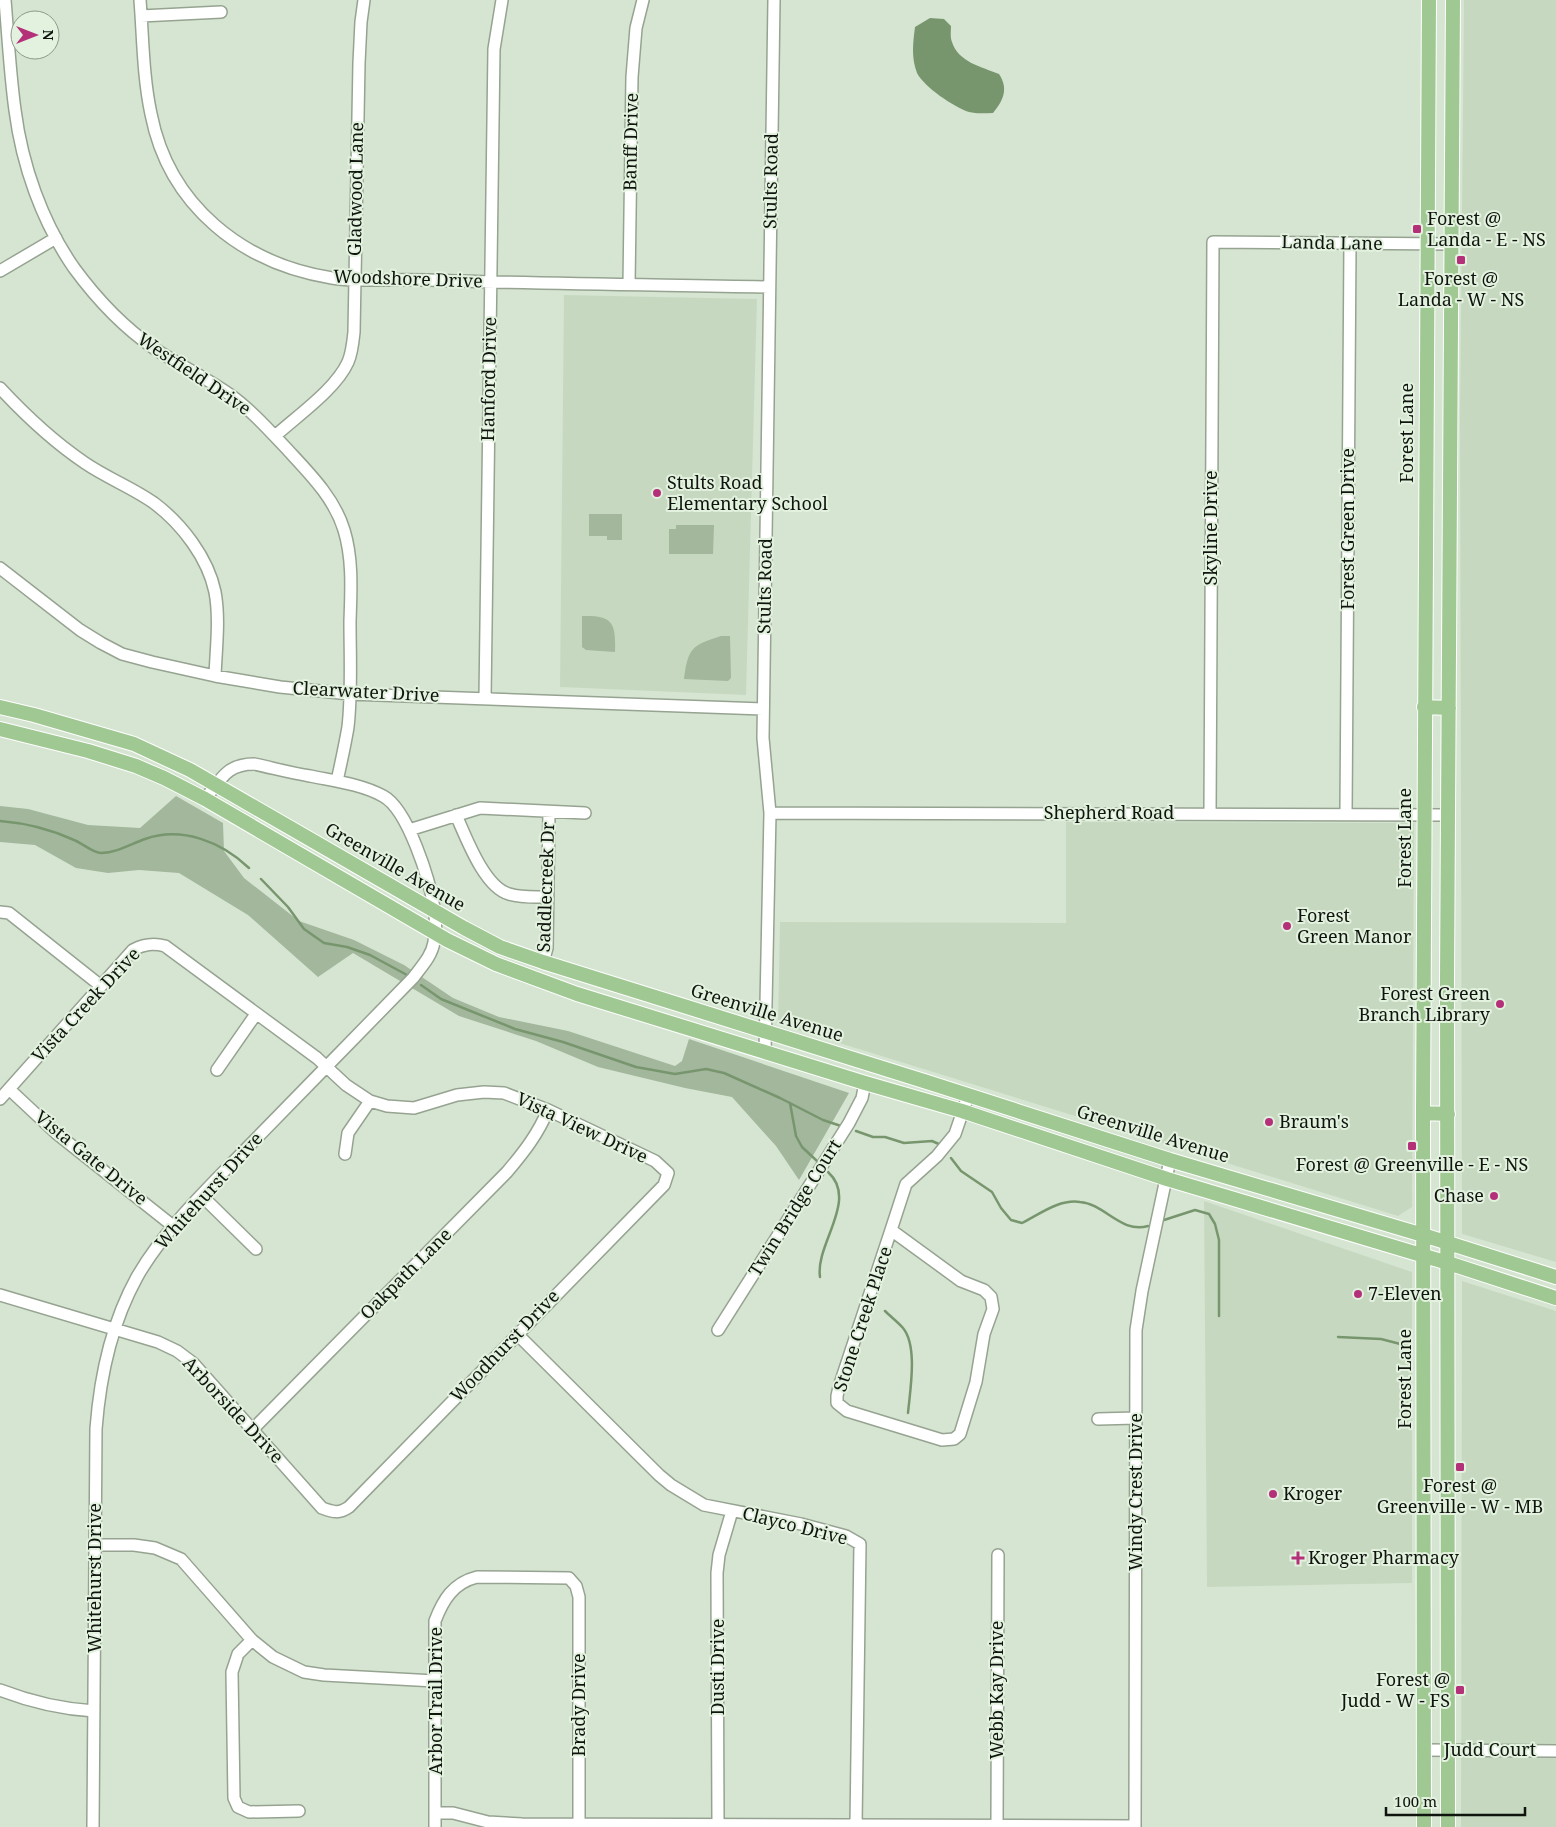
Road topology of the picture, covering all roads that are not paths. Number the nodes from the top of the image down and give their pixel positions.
1 (5, 0) edge
2 (140, 0) edge
3 (364, 0) edge
4 (502, 0) edge
5 (643, 0) edge
6 (774, 0) edge
7 (1429, 0) edge
8 (1453, 0) edge
9 (221, 12) dead end
10 (141, 16) junction
11 (56, 238) junction
12 (1213, 242) joint
13 (1350, 243) junction
14 (1427, 244) junction
15 (1451, 244) junction
16 (0, 271) edge
17 (355, 280) junction
18 (490, 282) junction
19 (629, 284) junction
20 (769, 287) junction
21 (0, 388) edge
22 (1450, 398) junction
23 (1426, 399) junction
24 (275, 436) junction
25 (0, 568) edge
26 (215, 676) junction
27 (350, 694) junction
28 (485, 698) junction
29 (0, 707) edge
30 (1424, 707) junction
31 (1449, 708) junction
32 (763, 709) junction
33 (0, 729) edge
34 (337, 781) junction
35 (216, 786) junction
36 (205, 799) junction
37 (549, 812) junction
38 (585, 813) dead end
39 (770, 813) junction
40 (1210, 814) junction
41 (1346, 814) junction
42 (1424, 814) junction
43 (456, 815) junction
44 (1448, 815) junction
45 (409, 830) junction
46 (548, 897) junction
47 (435, 910) junction
48 (0, 912) edge
49 (435, 934) junction
50 (543, 962) junction
51 (1447, 979) junction
52 (1423, 980) junction
53 (101, 986) junction
54 (256, 1014) junction
55 (765, 1032) junction
56 (765, 1052) junction
57 (326, 1067) junction
58 (216, 1070) dead end
59 (865, 1083) junction
60 (9, 1089) junction
61 (968, 1096) junction
62 (0, 1098) edge
63 (370, 1101) junction
64 (548, 1110) junction
65 (962, 1111) junction
66 (1423, 1113) junction
67 (1448, 1114) junction
68 (345, 1154) dead end
69 (1170, 1160) junction
70 (668, 1173) joint
71 (1167, 1179) junction
72 (202, 1196) junction
73 (1311, 1202) junction
74 (1245, 1203) junction
75 (173, 1226) junction
76 (891, 1230) junction
77 (1423, 1235) junction
78 (1448, 1243) junction
79 (256, 1249) dead end
80 (1423, 1256) junction
81 (1448, 1263) junction
82 (1556, 1277) edge
83 (0, 1295) edge
84 (1556, 1298) edge
85 (114, 1329) junction
86 (718, 1330) dead end
87 (517, 1334) junction
88 (1448, 1394) junction
89 (1424, 1403) junction
90 (1136, 1418) junction
91 (1098, 1420) dead end
92 (253, 1429) junction
93 (732, 1511) junction
94 (336, 1512) joint
95 (1448, 1516) junction
96 (1424, 1518) junction
97 (95, 1545) junction
98 (998, 1556) dead end
99 (576, 1586) joint
100 (1424, 1623) junction
101 (1448, 1623) junction
102 (252, 1640) junction
103 (435, 1681) junction
104 (0, 1690) edge
105 (94, 1711) junction
106 (1424, 1750) junction
107 (1448, 1750) junction
108 (1556, 1750) edge
109 (300, 1811) dead end
110 (435, 1814) junction
111 (579, 1824) junction
112 (718, 1824) junction
113 (996, 1824) junction
114 (856, 1825) junction
115 (1135, 1826) edge
116 (93, 1827) edge
117 (435, 1827) edge
118 (1424, 1827) edge
119 (1448, 1827) edge

1 - 11 street, Westfield Drive
2 - 10 street, Woodshore Drive
3 - 17 street, Gladwood Lane
4 - 18 street, Hanford Drive
5 - 19 street, Banff Drive
6 - 20 street, Stults Road
7 - 14 main road, Forest Lane
8 - 15 main road
9 - 10 street
10 - 17 street, Woodshore Drive
11 - 16 street
11 - 24 street, Westfield Drive
12 - 13 street, Landa Lane
12 - 40 street, Skyline Drive
13 - 14 street, Landa Lane
13 - 41 street, Forest Green Drive
14 - 15 street, Landa Lane
14 - 23 main road, Forest Lane
15 - 22 main road
17 - 18 street, Woodshore Drive
17 - 24 street, Gladwood Lane
18 - 19 street, Woodshore Drive
18 - 28 street, Hanford Drive
19 - 20 street, Woodshore Drive
20 - 32 street, Stults Road
21 - 26 street
22 - 23 main road
22 - 31 main road
23 - 30 main road, Forest Lane
24 - 27 street, Westfield Drive
25 - 26 street, Clearwater Drive
26 - 27 street, Clearwater Drive
27 - 28 street, Clearwater Drive
27 - 34 street, Westfield Drive
28 - 32 street, Clearwater Drive
29 - 35 main road, Greenville Avenue
30 - 31 main road
30 - 42 main road, Forest Lane
31 - 44 main road
32 - 39 street, Stults Road
33 - 36 main road, Greenville Avenue
34 - 35 street, Whitehurst Drive
34 - 45 street, Whitehurst Drive
35 - 36 street, Whitehurst Drive
35 - 47 main road, Greenville Avenue
36 - 49 main road, Greenville Avenue
37 - 38 street
37 - 43 street
37 - 46 street, Saddlecreek Dr
39 - 40 street, Shepherd Road
39 - 55 street, Stults Road
40 - 41 street, Shepherd Road
41 - 42 street, Shepherd Road
42 - 44 street, Shepherd Road
42 - 52 main road, Forest Lane
43 - 45 street
43 - 46 street
44 - 51 main road
45 - 47 street, Whitehurst Drive
46 - 50 street, Saddlecreek Dr
47 - 49 street, Whitehurst Drive
47 - 50 main road, Greenville Avenue
48 - 53 street
49 - 56 main road, Greenville Avenue
49 - 57 street, Whitehurst Drive
50 - 55 main road, Greenville Avenue
51 - 52 main road
51 - 67 main road
52 - 66 main road, Forest Lane
53 - 54 street, Vista Creek Drive
53 - 60 street, Vista Creek Drive
54 - 57 street, Vista Creek Drive
54 - 58 street
55 - 56 street, Stults Road
55 - 61 main road, Greenville Avenue
56 - 59 main road, Greenville Avenue
57 - 63 street, Vista View Drive
57 - 72 street, Whitehurst Drive
59 - 65 main road, Greenville Avenue
59 - 86 street, Twin Bridge Court
60 - 62 street, Vista Creek Drive
60 - 75 street, Vista Gate Drive
61 - 65 street, Stone Creek Place
61 - 69 main road, Greenville Avenue
63 - 64 street, Vista View Drive
63 - 68 street
64 - 70 street, Vista View Drive
64 - 92 street, Oakpath Lane
65 - 71 main road, Greenville Avenue
65 - 76 street, Stone Creek Place
66 - 67 main road
66 - 77 main road, Forest Lane
67 - 78 main road
69 - 71 street, Windy Crest Drive
69 - 73 main road, Greenville Avenue
70 - 87 street, Woodhurst Drive
71 - 74 main road, Greenville Avenue
71 - 90 street, Windy Crest Drive
72 - 75 street, Whitehurst Drive
72 - 79 street
73 - 74 main road
73 - 77 main road, Greenville Avenue
74 - 80 main road, Greenville Avenue
75 - 85 street, Whitehurst Drive
76 - 76 street, Stone Creek Place
77 - 78 main road, Greenville Avenue
77 - 80 main road, Forest Lane
78 - 81 main road
78 - 82 main road, Greenville Avenue
80 - 81 main road, Greenville Avenue
80 - 89 main road, Forest Lane
81 - 84 main road, Greenville Avenue
81 - 88 main road
83 - 85 street, Arborside Drive
85 - 92 street, Arborside Drive
85 - 97 street, Whitehurst Drive
87 - 93 street, Clayco Drive
87 - 94 street, Woodhurst Drive
88 - 89 main road
88 - 95 main road
89 - 96 main road, Forest Lane
90 - 91 street
90 - 115 street, Windy Crest Drive
92 - 94 street, Arborside Drive
93 - 112 street, Dusti Drive
93 - 114 street, Clayco Drive
95 - 96 main road
95 - 101 main road
96 - 100 main road, Forest Lane
97 - 102 street
97 - 105 street, Whitehurst Drive
98 - 113 street, Webb Kay Drive
99 - 103 street, Arbor Trail Drive
99 - 111 street, Brady Drive
100 - 101 main road
100 - 106 main road, Forest Lane
101 - 107 main road
102 - 103 street
102 - 109 street
103 - 110 street, Arbor Trail Drive
104 - 105 street
105 - 116 street, Whitehurst Drive
106 - 107 street, Judd Court
106 - 118 main road, Forest Lane
107 - 108 street, Judd Court
107 - 119 main road
110 - 111 street
110 - 117 street, Arbor Trail Drive
111 - 112 street
112 - 114 street
113 - 114 street
113 - 115 street

